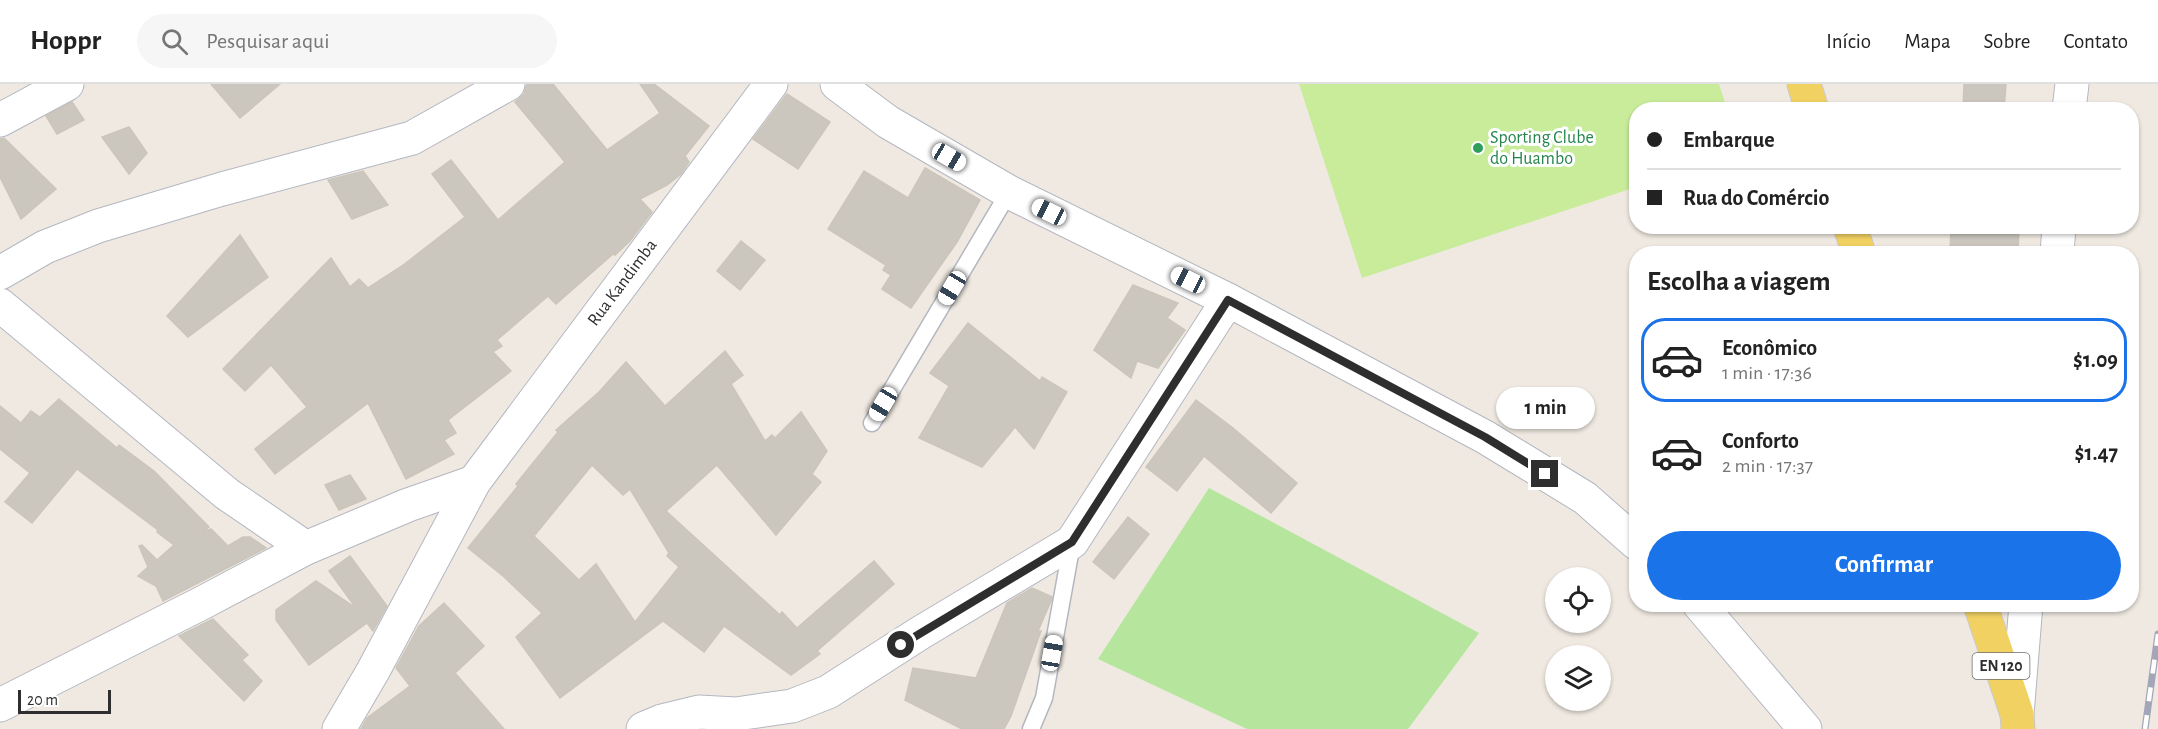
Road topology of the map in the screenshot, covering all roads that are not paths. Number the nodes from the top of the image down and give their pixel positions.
1 (67, 84) edge
2 (508, 84) edge
3 (771, 84) edge
4 (837, 84) edge
5 (1803, 84) edge
6 (2072, 84) edge
7 (1809, 102) edge
8 (2070, 102) edge
9 (0, 120) edge
10 (1009, 192) junction
11 (0, 273) edge
12 (1228, 300) junction
13 (0, 305) edge
14 (872, 423) dead end
15 (474, 482) junction
16 (1629, 537) edge
17 (1072, 542) junction
18 (306, 548) junction
19 (1706, 612) edge
20 (1983, 612) edge
21 (2025, 612) edge
22 (0, 705) edge
23 (2017, 721) edge
24 (0, 722) edge
25 (2, 729) edge
26 (339, 729) edge
27 (643, 729) edge
28 (1031, 729) edge
29 (1805, 729) edge

1 - 9 street
2 - 11 street
3 - 15 street, Rua Kandimba
4 - 10 street
5 - 7 main road
6 - 8 street
10 - 12 street
10 - 14 lane
12 - 16 street
12 - 17 street
13 - 18 street
15 - 18 street
15 - 26 street, Rua Kandimba
17 - 27 street
17 - 28 lane
18 - 22 street
19 - 29 street
20 - 23 main road, EN 120
21 - 23 street
24 - 25 street

